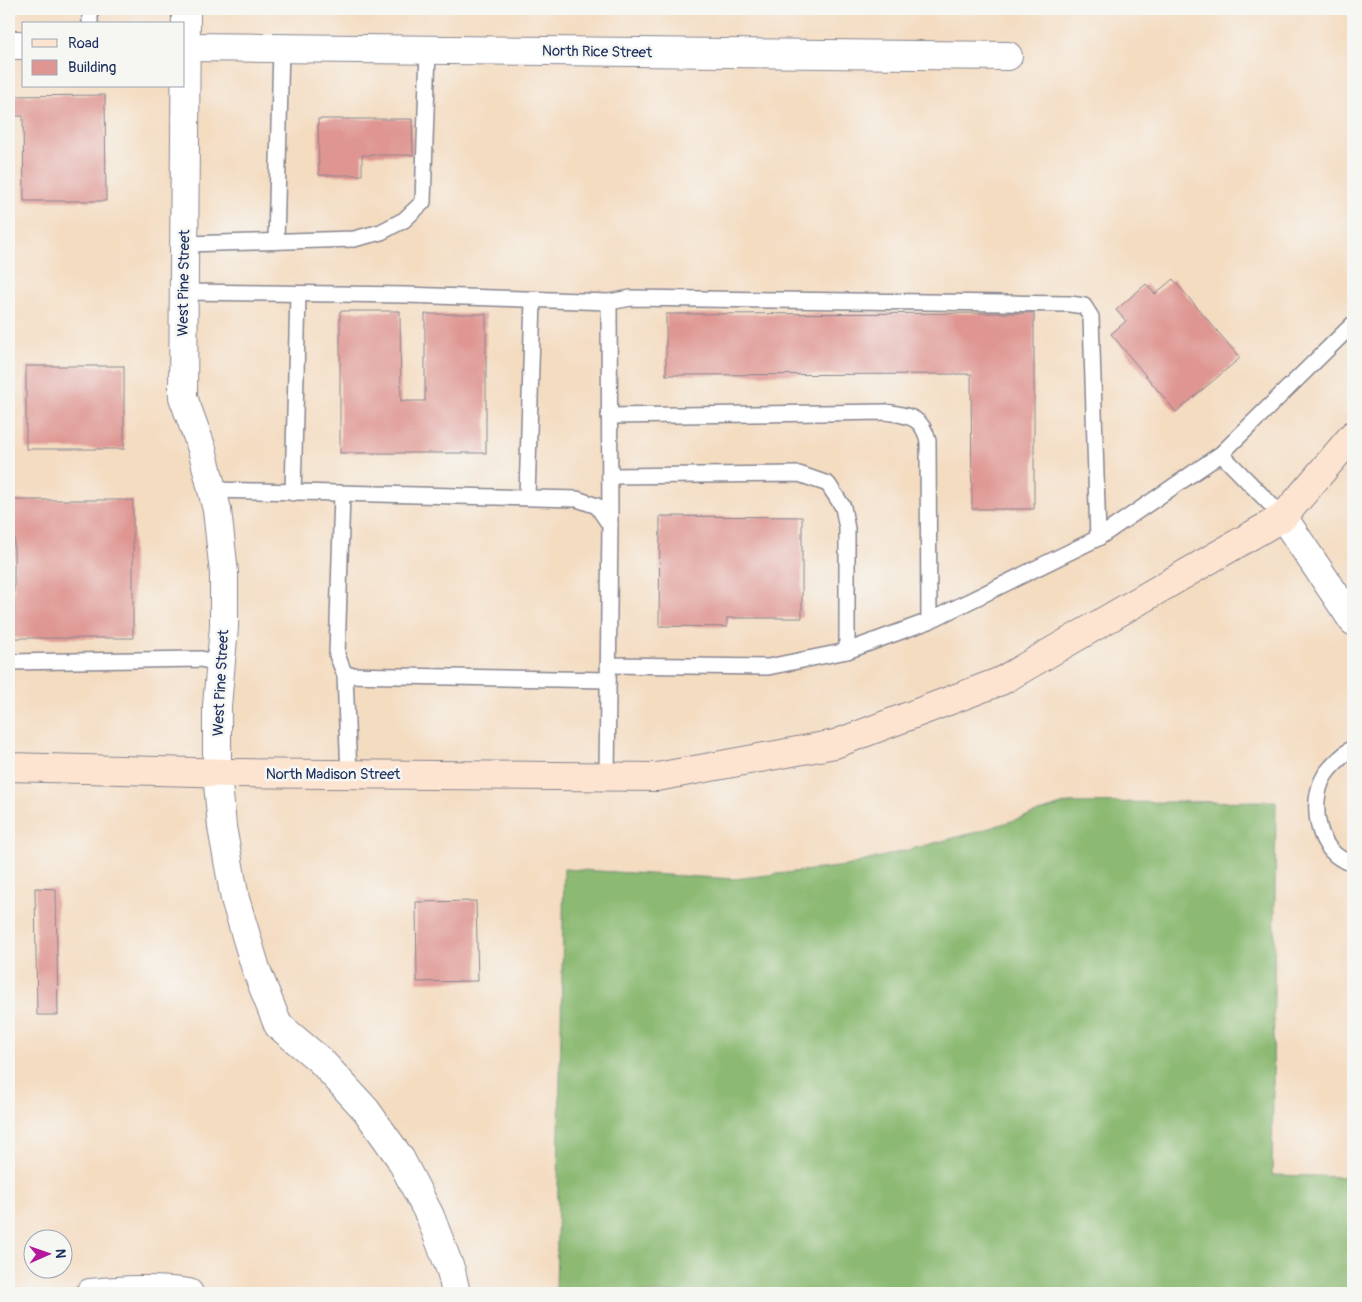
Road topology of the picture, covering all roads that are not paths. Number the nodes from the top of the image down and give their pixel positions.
1 (90, 9) edge
2 (186, 9) edge
3 (90, 22) edge
4 (9, 45) edge
5 (22, 45) edge
6 (185, 47) edge
7 (281, 48) junction
8 (428, 50) junction
9 (1008, 56) dead end
10 (276, 241) junction
11 (185, 244) junction
12 (184, 292) junction
13 (298, 294) junction
14 (533, 300) junction
15 (609, 302) junction
16 (1353, 324) edge
17 (609, 416) junction
18 (1353, 435) edge
19 (1221, 454) junction
20 (610, 476) junction
21 (213, 490) junction
22 (293, 493) junction
23 (342, 494) junction
24 (527, 497) junction
25 (1283, 516) junction
26 (610, 525) junction
27 (1098, 538) junction
28 (929, 621) junction
29 (1353, 621) edge
30 (847, 651) junction
31 (9, 662) edge
32 (221, 664) junction
33 (608, 672) junction
34 (345, 675) junction
35 (1353, 747) edge
36 (9, 767) edge
37 (217, 772) junction
38 (349, 774) junction
39 (607, 776) junction
40 (1353, 863) edge
41 (90, 1293) edge
42 (189, 1293) edge
43 (456, 1293) edge

1 - 3 lane
2 - 6 street, West Pine Street
4 - 5 street
6 - 7 street, North Rice Street
6 - 11 street, West Pine Street
7 - 8 street, North Rice Street
7 - 10 lane
8 - 9 street, North Rice Street
8 - 10 lane
10 - 11 lane
11 - 12 street, West Pine Street
12 - 13 lane
12 - 21 street, West Pine Street
13 - 14 lane
13 - 22 lane
14 - 15 lane
14 - 24 lane
15 - 17 lane
15 - 27 lane
16 - 19 lane
17 - 20 lane
17 - 28 lane
18 - 25 main road, North Madison Street
19 - 25 lane
19 - 27 lane
20 - 26 lane
20 - 30 lane
21 - 22 lane
21 - 32 street, West Pine Street
22 - 23 lane
23 - 24 lane
23 - 34 lane
24 - 26 lane
25 - 29 street
25 - 39 main road, North Madison Street
26 - 33 lane
27 - 28 lane
28 - 30 lane
30 - 33 lane
31 - 32 lane
32 - 37 street, West Pine Street
33 - 34 lane
33 - 39 lane
34 - 38 lane
35 - 40 lane
36 - 37 main road, North Madison Street
37 - 38 main road, North Madison Street
37 - 43 street, West Pine Street
38 - 39 main road, North Madison Street
41 - 42 street

